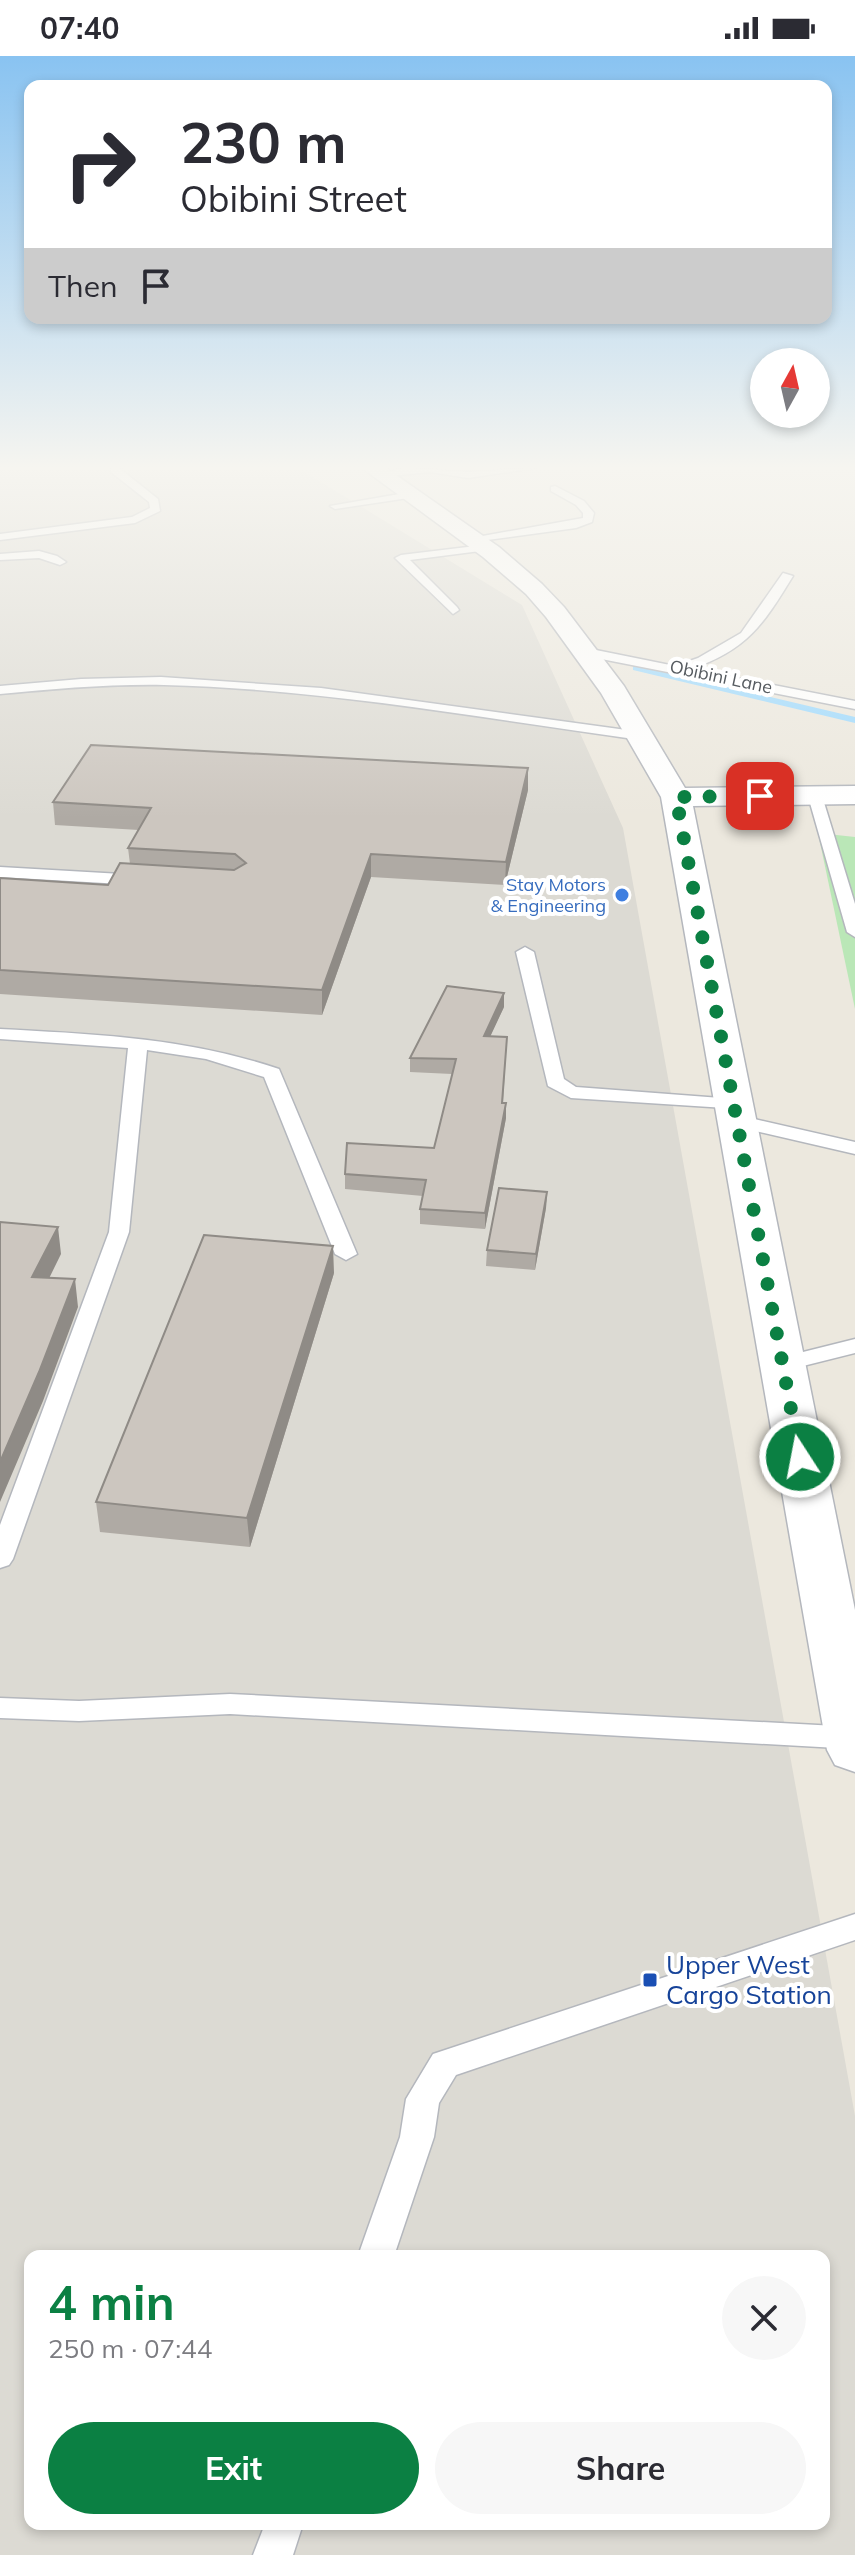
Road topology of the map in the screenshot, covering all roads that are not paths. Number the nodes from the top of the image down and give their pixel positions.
1 (428, 585) edge
2 (529, 585) edge
3 (782, 585) edge
4 (453, 610) dead end
5 (586, 652) junction
6 (678, 668) junction
7 (0, 690) edge
8 (855, 693) edge
9 (848, 704) edge
10 (641, 736) junction
11 (855, 795) edge
12 (815, 796) junction
13 (676, 797) junction
14 (0, 872) edge
15 (159, 881) edge
16 (855, 932) edge
17 (525, 952) dead end
18 (0, 1034) edge
19 (138, 1043) junction
20 (736, 1113) junction
21 (855, 1148) edge
22 (346, 1254) dead end
23 (855, 1346) edge
24 (783, 1364) junction
25 (0, 1559) edge
26 (0, 1708) edge
27 (854, 1742) edge
28 (855, 1927) edge
29 (378, 2250) edge
30 (282, 2530) edge
31 (273, 2555) edge

1 - 4 lane
2 - 5 street
3 - 6 lane
5 - 6 lane, Obibini Lane
5 - 10 street
6 - 9 lane, Obibini Lane
7 - 10 lane
8 - 9 lane
10 - 13 street
11 - 12 street
12 - 13 street
12 - 16 lane
13 - 20 street
14 - 15 lane
17 - 20 lane
18 - 19 lane
19 - 22 lane
19 - 25 lane
20 - 21 lane
20 - 24 street
23 - 24 lane
24 - 27 street
26 - 27 lane
28 - 29 lane
30 - 31 lane

